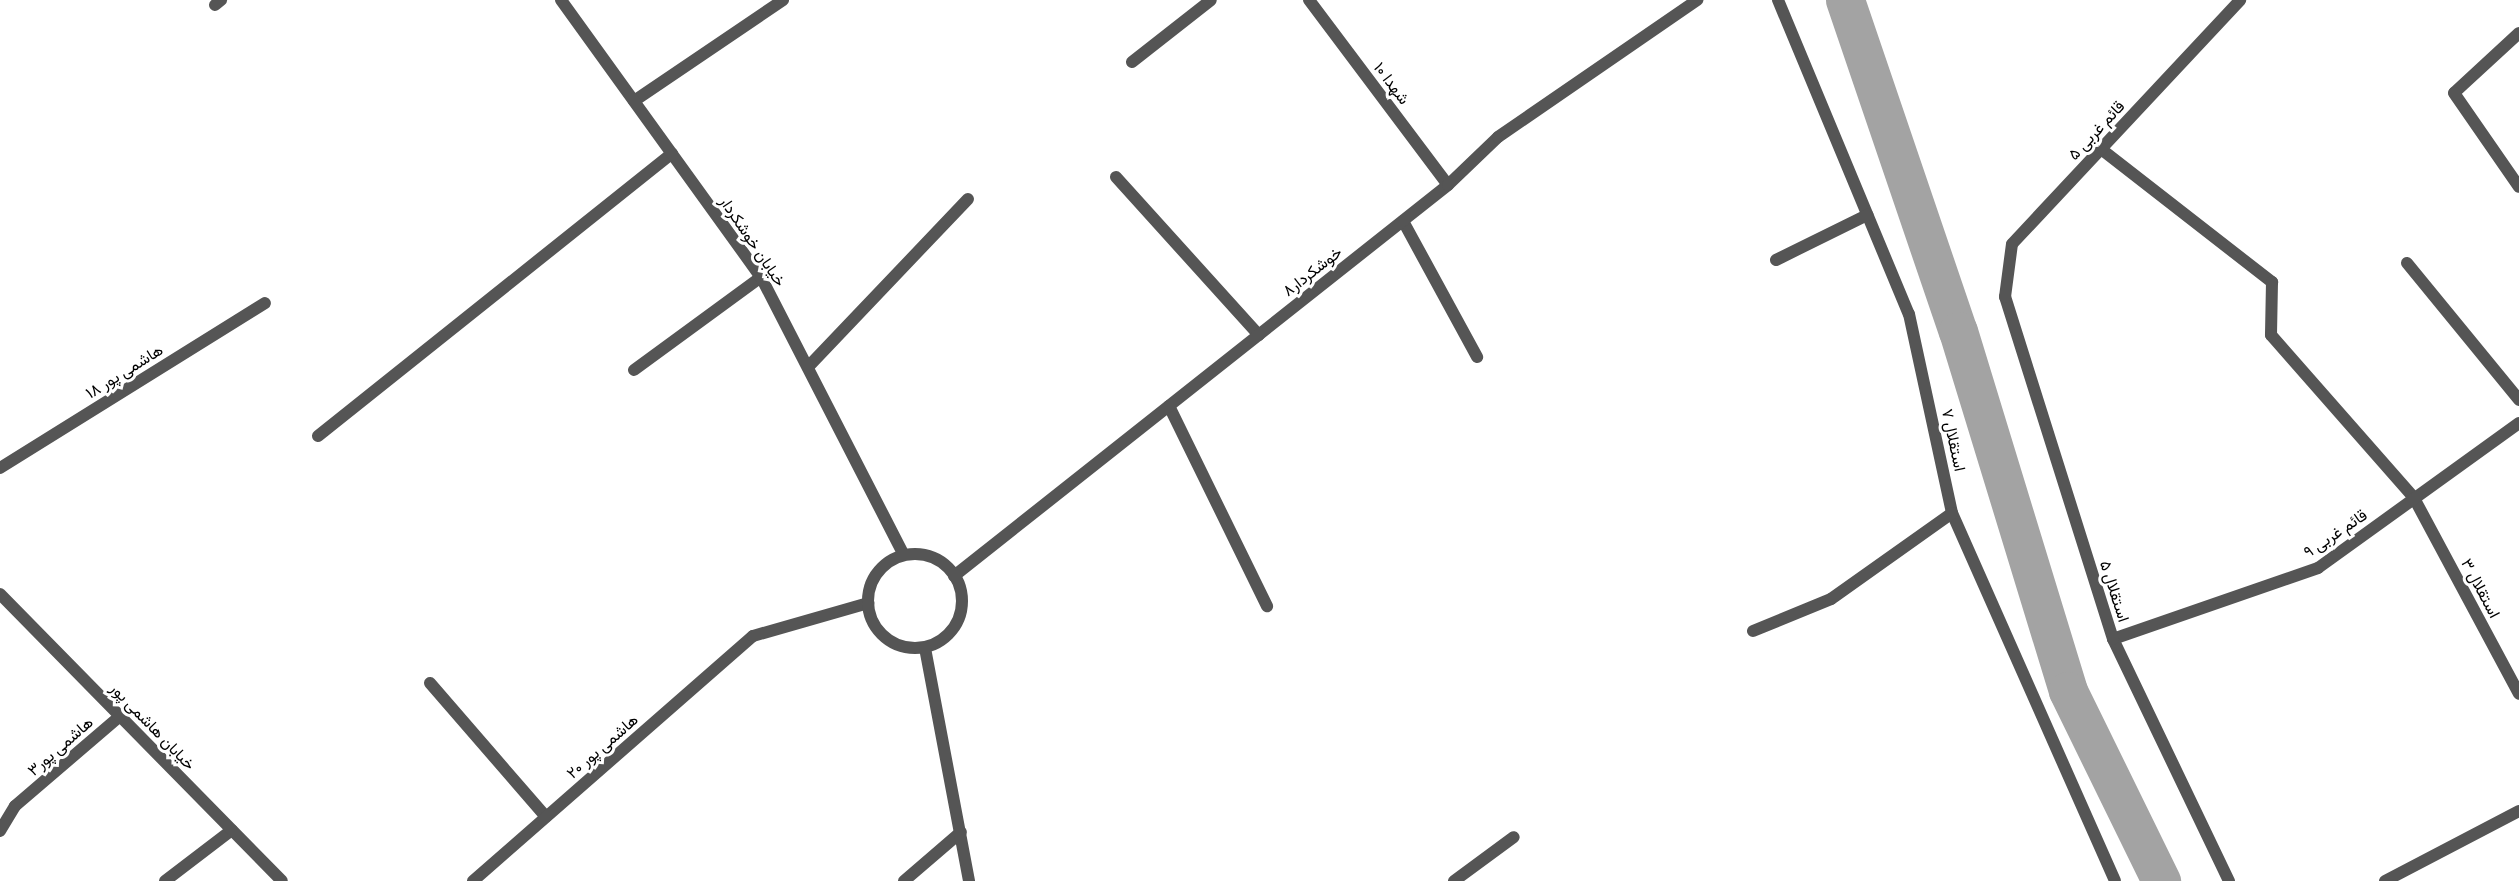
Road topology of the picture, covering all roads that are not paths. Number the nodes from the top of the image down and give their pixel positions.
1 (561, 0) edge
2 (783, 0) edge
3 (1211, 0) edge
4 (1309, 0) edge
5 (1696, 0) edge
6 (1778, 0) edge
7 (2240, 0) edge
8 (2519, 33) edge
9 (1132, 62) dead end
10 (634, 101) junction
11 (2101, 149) junction
12 (672, 153) junction
13 (1116, 177) dead end
14 (1448, 185) junction
15 (2519, 187) edge
16 (968, 199) dead end
17 (1868, 214) junction
18 (1403, 221) junction
19 (1776, 260) dead end
20 (2407, 263) dead end
21 (761, 277) junction
22 (2005, 297) joint
23 (264, 303) dead end
24 (1259, 335) junction
25 (1477, 357) dead end
26 (808, 367) junction
27 (634, 370) dead end
28 (2519, 400) edge
29 (1169, 406) junction
30 (2519, 423) edge
31 (318, 436) dead end
32 (0, 468) edge
33 (2414, 498) junction
34 (1952, 513) junction
35 (903, 552) junction
36 (954, 576) junction
37 (0, 594) edge
38 (868, 603) junction
39 (1267, 606) dead end
40 (1753, 632) dead end
41 (2113, 639) junction
42 (925, 648) junction
43 (430, 683) dead end
44 (2519, 694) edge
45 (120, 716) junction
46 (2519, 811) edge
47 (546, 817) junction
48 (232, 830) junction
49 (0, 831) edge
50 (961, 832) junction
51 (1514, 837) dead end
52 (165, 881) edge
53 (282, 881) edge
54 (473, 881) edge
55 (904, 881) edge
56 (969, 881) edge
57 (1454, 881) edge
58 (2115, 881) edge
59 (2229, 881) edge
60 (2385, 881) edge

1 - 10 street, خیابان خوشکردار
2 - 10 street
3 - 9 street
4 - 14 street, شهدا ۱۰
5 - 14 street, خوشکردار۸
6 - 17 street, استقلال ۷
7 - 11 street, قائم غربی ۵
8 - 15 street
10 - 12 street, خیابان خوشکردار
11 - 22 street, قائم غربی ۵
11 - 33 street, استقلال ۳
12 - 21 street, خیابان خوشکردار
12 - 31 street
13 - 24 street
14 - 18 street, خوشکردار۸
16 - 26 street
17 - 19 street
17 - 34 street, استقلال ۷
18 - 24 street, خوشکردار۸
18 - 25 street
20 - 28 street
21 - 26 street, خیابان خوشکردار
21 - 27 street
22 - 41 street, استقلال ۵
23 - 32 street, هاشمی پور ۱۸
24 - 29 street, خوشکردار۸
26 - 35 street, خیابان خوشکردار
29 - 36 street, خوشکردار۸
29 - 39 street
30 - 33 street, قائم غربی ۹
33 - 41 street, قائم غربی ۹
33 - 44 street, استقلال ۳
34 - 40 street
34 - 58 street, استقلال ۷
35 - 36 street
35 - 38 street
36 - 42 street
37 - 45 street, خیابان هاشمی پور
38 - 42 street
38 - 47 street, هاشمی پور ۲۰
41 - 59 street, استقلال ۵
42 - 50 street
43 - 47 street
45 - 48 street, خیابان هاشمی پور
45 - 49 street, هاشمی پور۳
46 - 60 street
47 - 54 street, هاشمی پور ۲۰
48 - 52 street
48 - 53 street, خیابان هاشمی پور
50 - 55 street
50 - 56 street
51 - 57 street

